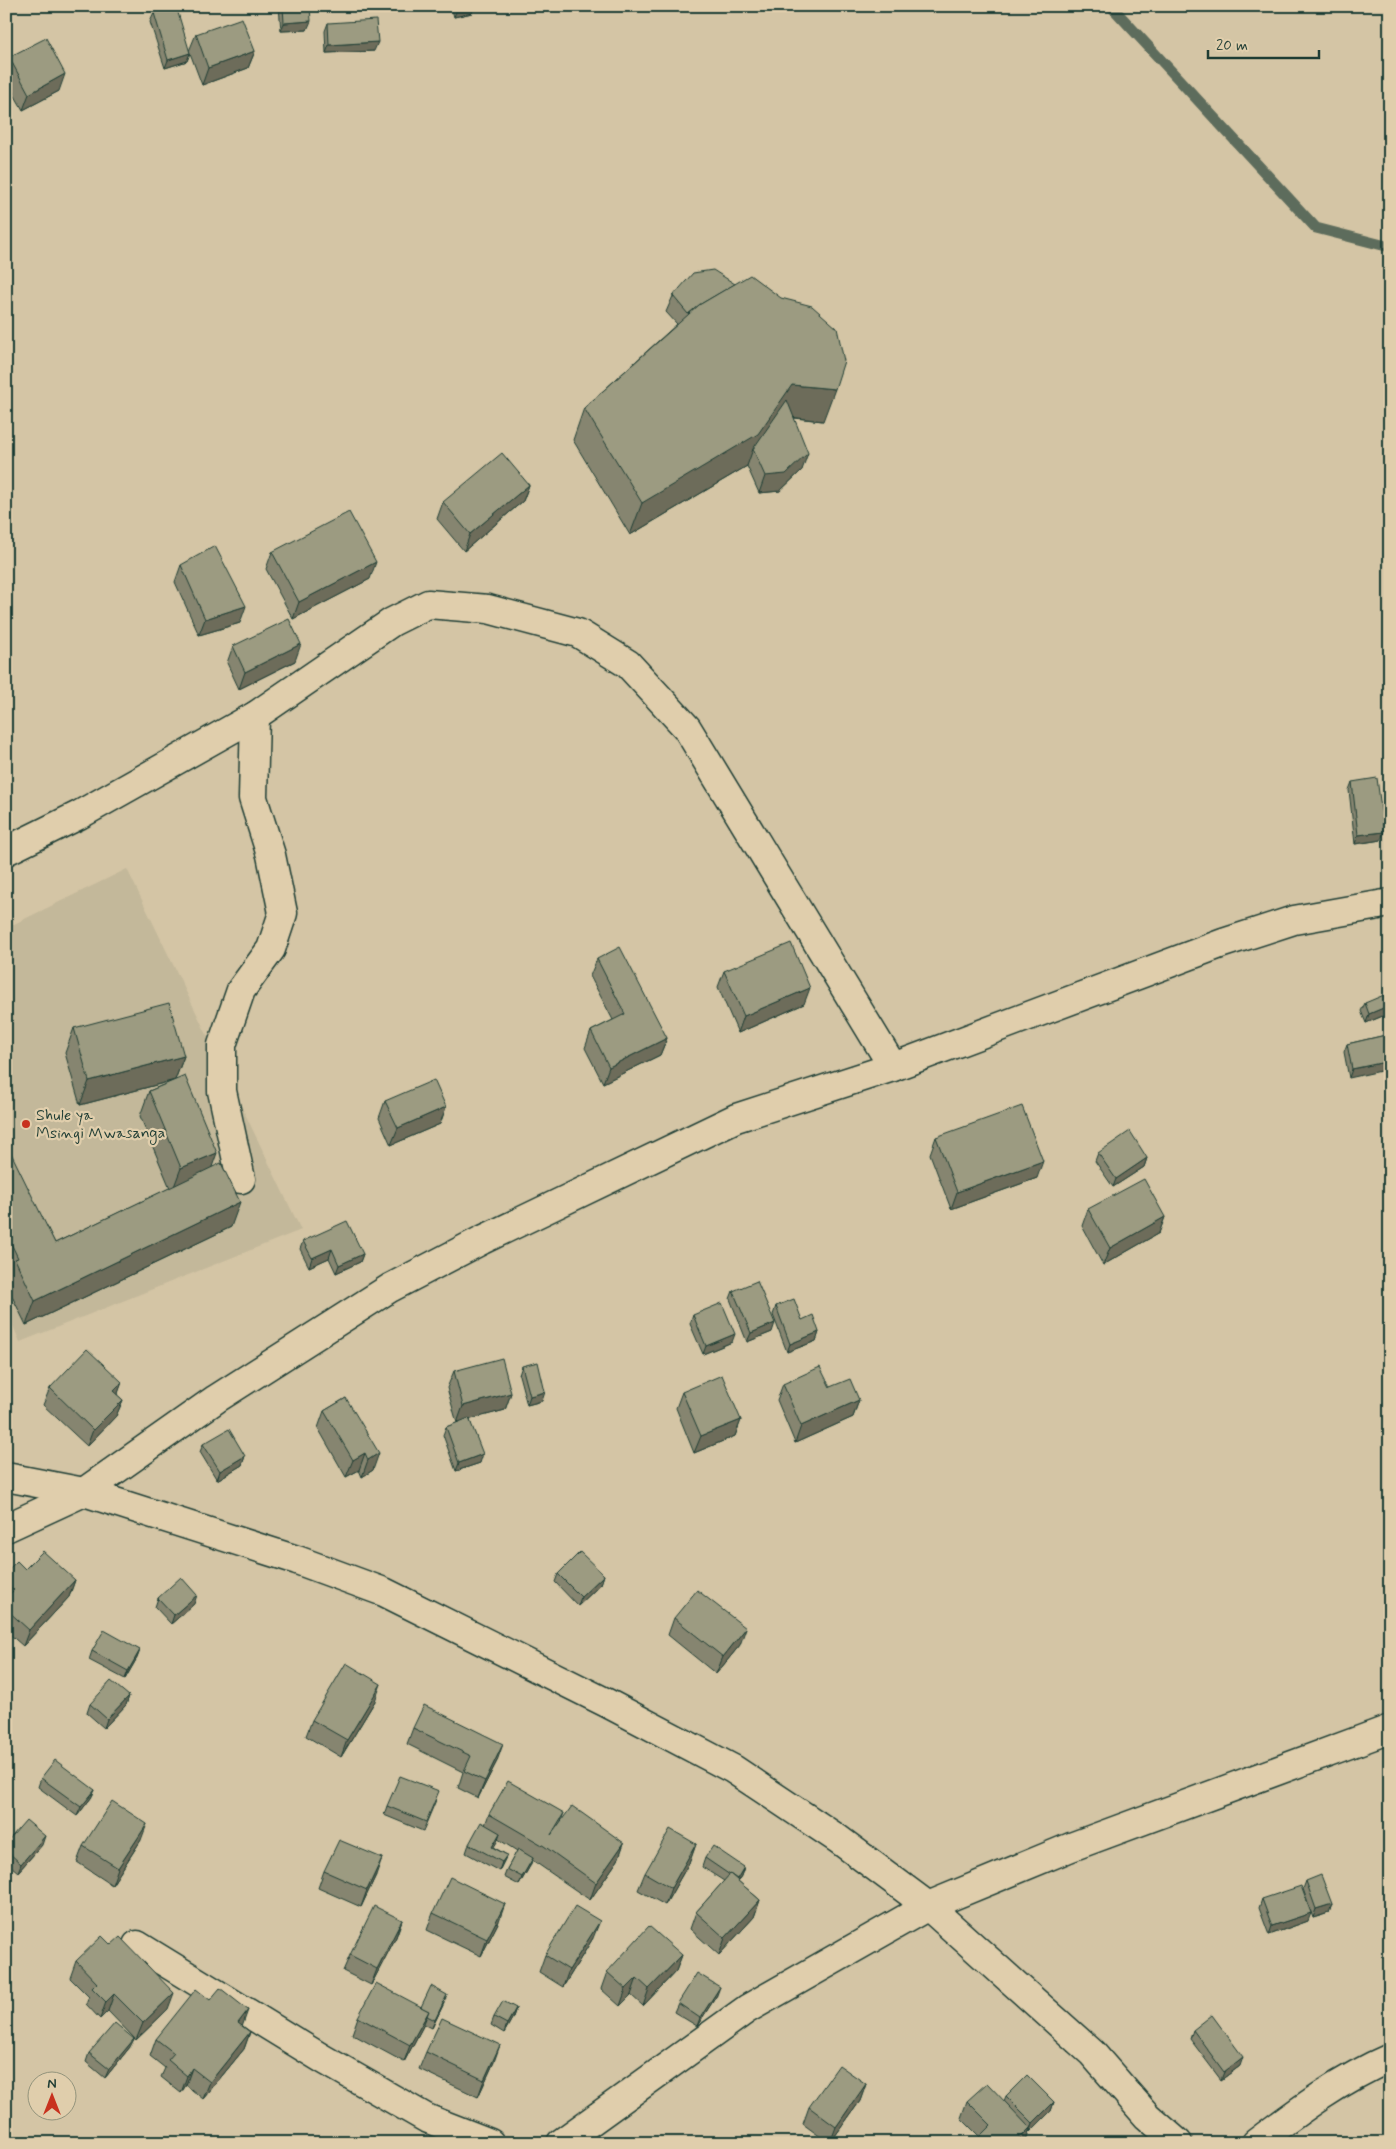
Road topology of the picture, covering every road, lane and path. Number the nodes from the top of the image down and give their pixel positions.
1 (255, 716) junction
2 (6, 851) edge
3 (1390, 903) edge
4 (893, 1068) junction
5 (241, 1180) dead end
6 (6, 1477) edge
7 (84, 1492) junction
8 (6, 1528) edge
9 (1390, 1729) edge
10 (928, 1906) junction
11 (137, 1945) dead end
12 (1390, 2058) edge
13 (490, 2143) edge
14 (561, 2143) edge
15 (1178, 2143) edge
16 (1256, 2143) edge

1 - 2 street
1 - 4 street
1 - 5 street
3 - 4 street
4 - 7 street
6 - 7 street
7 - 8 street
7 - 10 street
9 - 10 street
10 - 14 street
10 - 15 street
11 - 13 street
12 - 16 street

